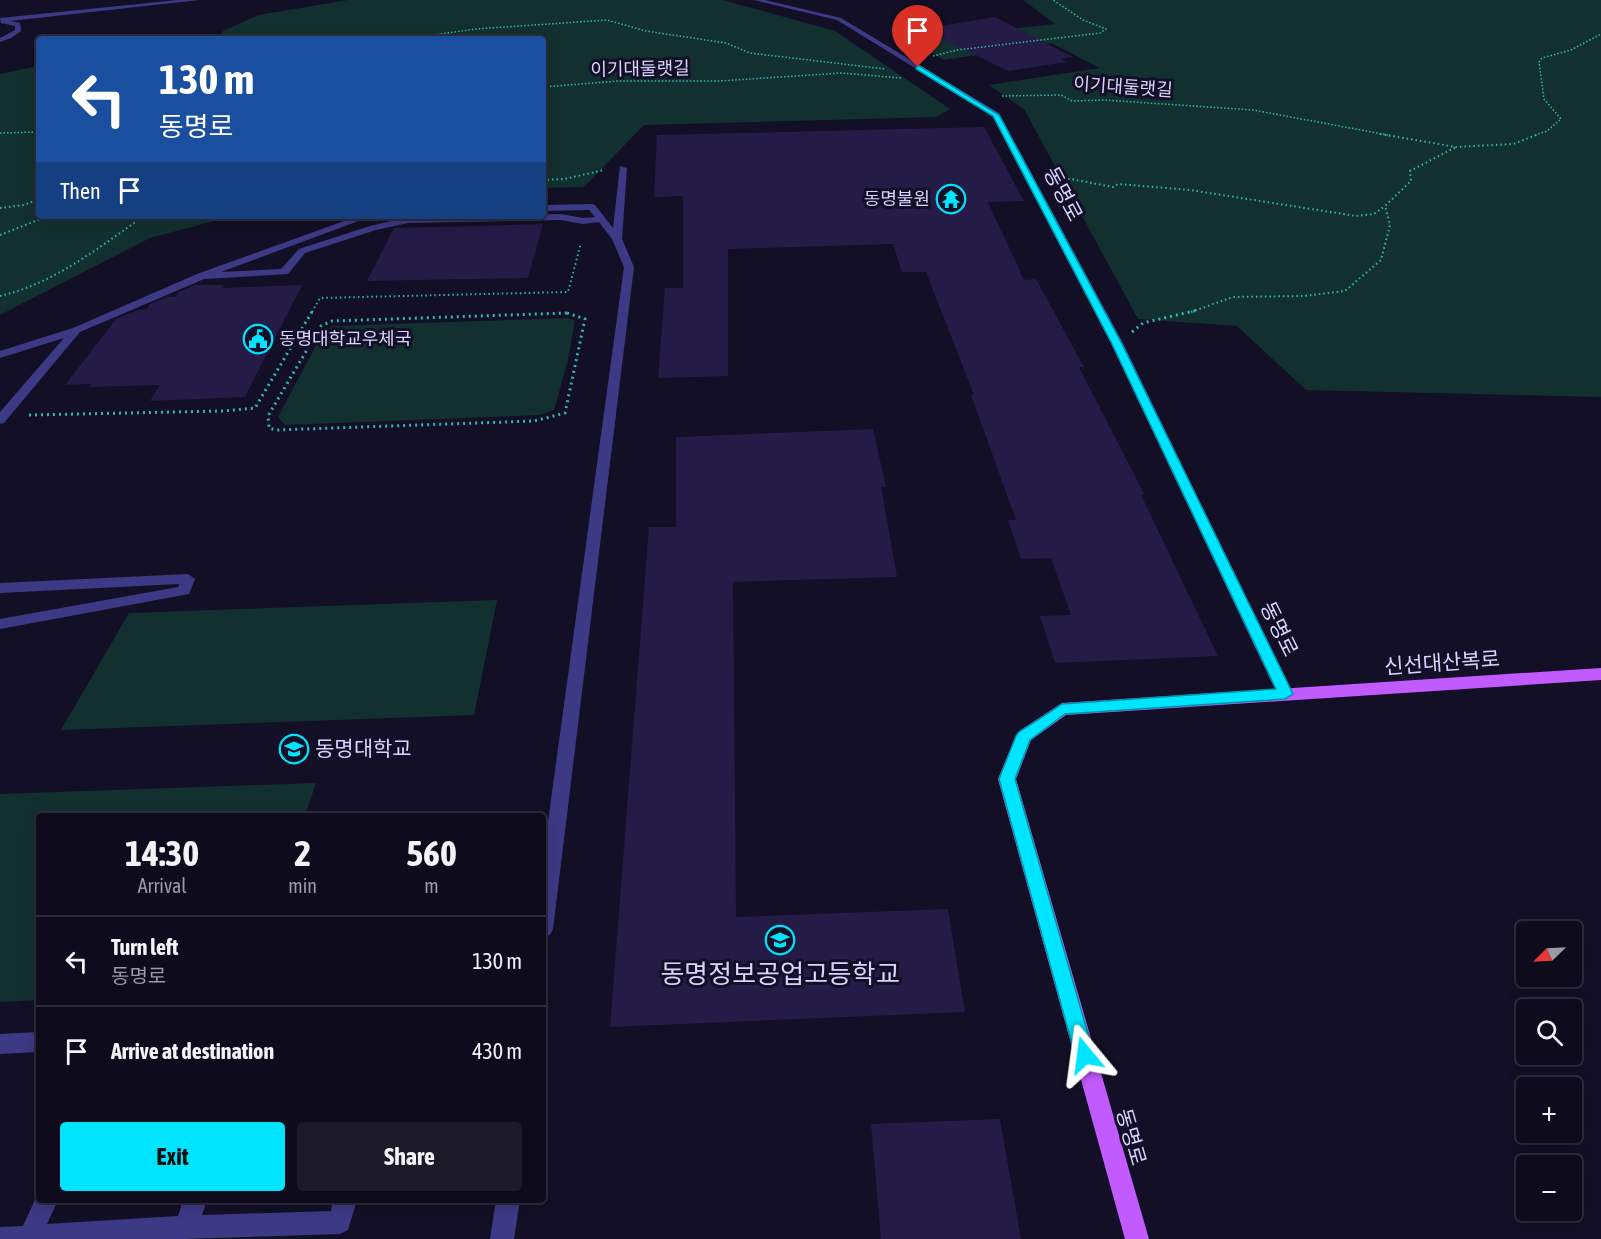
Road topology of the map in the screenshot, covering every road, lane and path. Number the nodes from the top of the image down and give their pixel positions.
1 (196, 0) edge
2 (757, 0) edge
3 (1053, 0) edge
4 (0, 21) edge
5 (1601, 34) edge
6 (425, 36) edge
7 (0, 40) edge
8 (918, 67) junction
9 (889, 69) dead end
10 (940, 81) junction
11 (546, 87) edge
12 (1003, 96) dead end
13 (36, 132) edge
14 (0, 133) edge
15 (1456, 147) junction
16 (623, 168) joint
17 (1029, 178) junction
18 (546, 180) edge
19 (36, 200) edge
20 (1385, 206) junction
21 (0, 208) edge
22 (546, 208) edge
23 (546, 217) edge
24 (40, 219) edge
25 (139, 219) edge
26 (359, 219) edge
27 (459, 219) edge
28 (601, 219) junction
29 (0, 234) edge
30 (616, 239) junction
31 (581, 243) dead end
32 (201, 276) junction
33 (0, 296) edge
34 (77, 330) junction
35 (1117, 344) junction
36 (0, 355) edge
37 (565, 413) joint
38 (2, 418) edge
39 (0, 588) edge
40 (0, 624) edge
41 (1601, 674) edge
42 (1285, 694) junction
43 (546, 906) edge
44 (36, 1042) edge
45 (0, 1044) edge
46 (45, 1203) edge
47 (194, 1203) edge
48 (344, 1203) edge
49 (508, 1203) edge
50 (186, 1227) junction
51 (30, 1237) junction
52 (0, 1239) edge
53 (502, 1239) edge
54 (1137, 1239) edge

1 - 4 street
2 - 8 street, 동명로
3 - 8 path
4 - 7 street
5 - 15 path, 이기대둘랫길
6 - 9 path
8 - 10 street, 동명로
10 - 11 path, 이기대둘랫길
10 - 17 street, 동명로
12 - 15 path, 이기대둘랫길
13 - 14 path
15 - 20 path
16 - 18 path
16 - 30 street
17 - 20 path
17 - 35 street, 동명로
19 - 21 path
20 - 35 path
22 - 28 street
23 - 28 street
24 - 29 path
25 - 33 path
26 - 32 street
27 - 32 street
28 - 30 street
30 - 43 street
31 - 38 path
32 - 34 street
34 - 36 street
34 - 38 street
35 - 42 street, 동명로
37 - 37 path
39 - 40 street
41 - 42 main road, 신선대산복로
42 - 54 main road, 동명로
44 - 45 street
46 - 51 street
47 - 50 street
48 - 50 street
49 - 53 street
50 - 51 street
51 - 52 street

